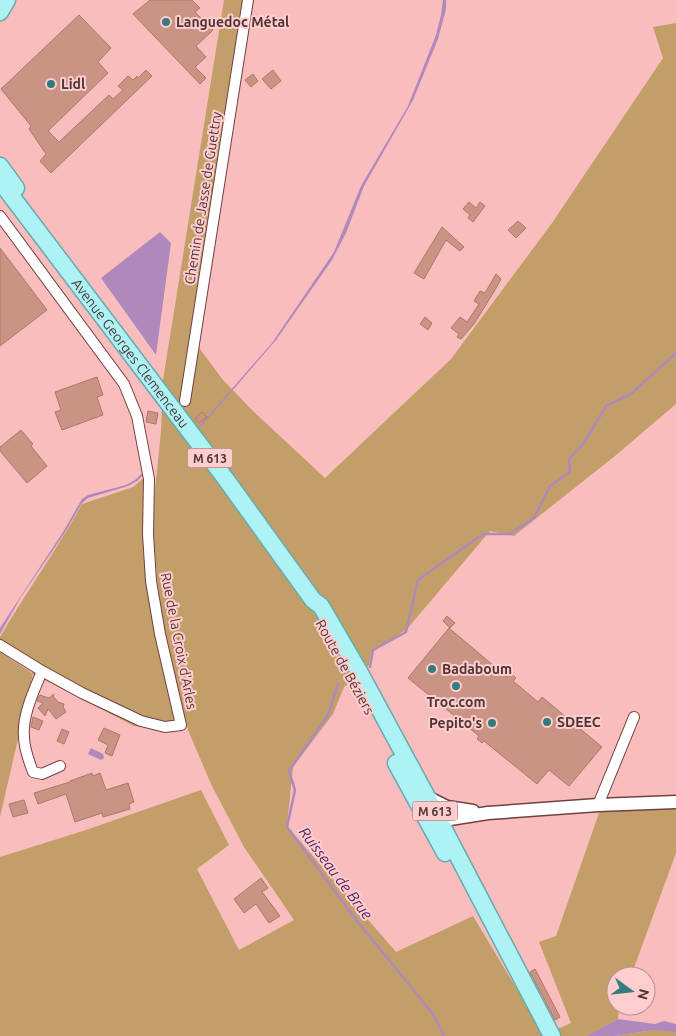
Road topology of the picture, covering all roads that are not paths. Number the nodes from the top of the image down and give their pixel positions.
1 (7, 0) edge
2 (248, 0) edge
3 (0, 12) edge
4 (0, 166) edge
5 (0, 181) edge
6 (0, 216) edge
7 (104, 318) junction
8 (185, 401) dead end
9 (313, 600) junction
10 (0, 644) edge
11 (42, 671) junction
12 (634, 717) dead end
13 (60, 766) dead end
14 (676, 802) edge
15 (598, 805) junction
16 (488, 813) junction
17 (437, 815) junction
18 (462, 864) junction
19 (506, 950) junction
20 (552, 1036) edge

1 - 3 main road
2 - 8 street, Chemin de Jasse de Guettry
4 - 7 main road, M 613
5 - 7 main road, Avenue Georges Clemenceau / M 613
6 - 11 street, Rue de la Croix d'Arles
7 - 9 main road, Avenue Georges Clemenceau / M 613
9 - 17 main road, Route de Béziers / M 613
9 - 17 main road, Route de Béziers / M 613
10 - 11 street
11 - 13 street
12 - 15 street
14 - 15 street
15 - 16 street
16 - 17 street
16 - 18 street
17 - 18 main road, Route de Béziers / M 613
17 - 19 main road, Route de Béziers / M 613
18 - 19 main road, Route de Béziers / M 613
19 - 20 main road, Route de Béziers / M 613

